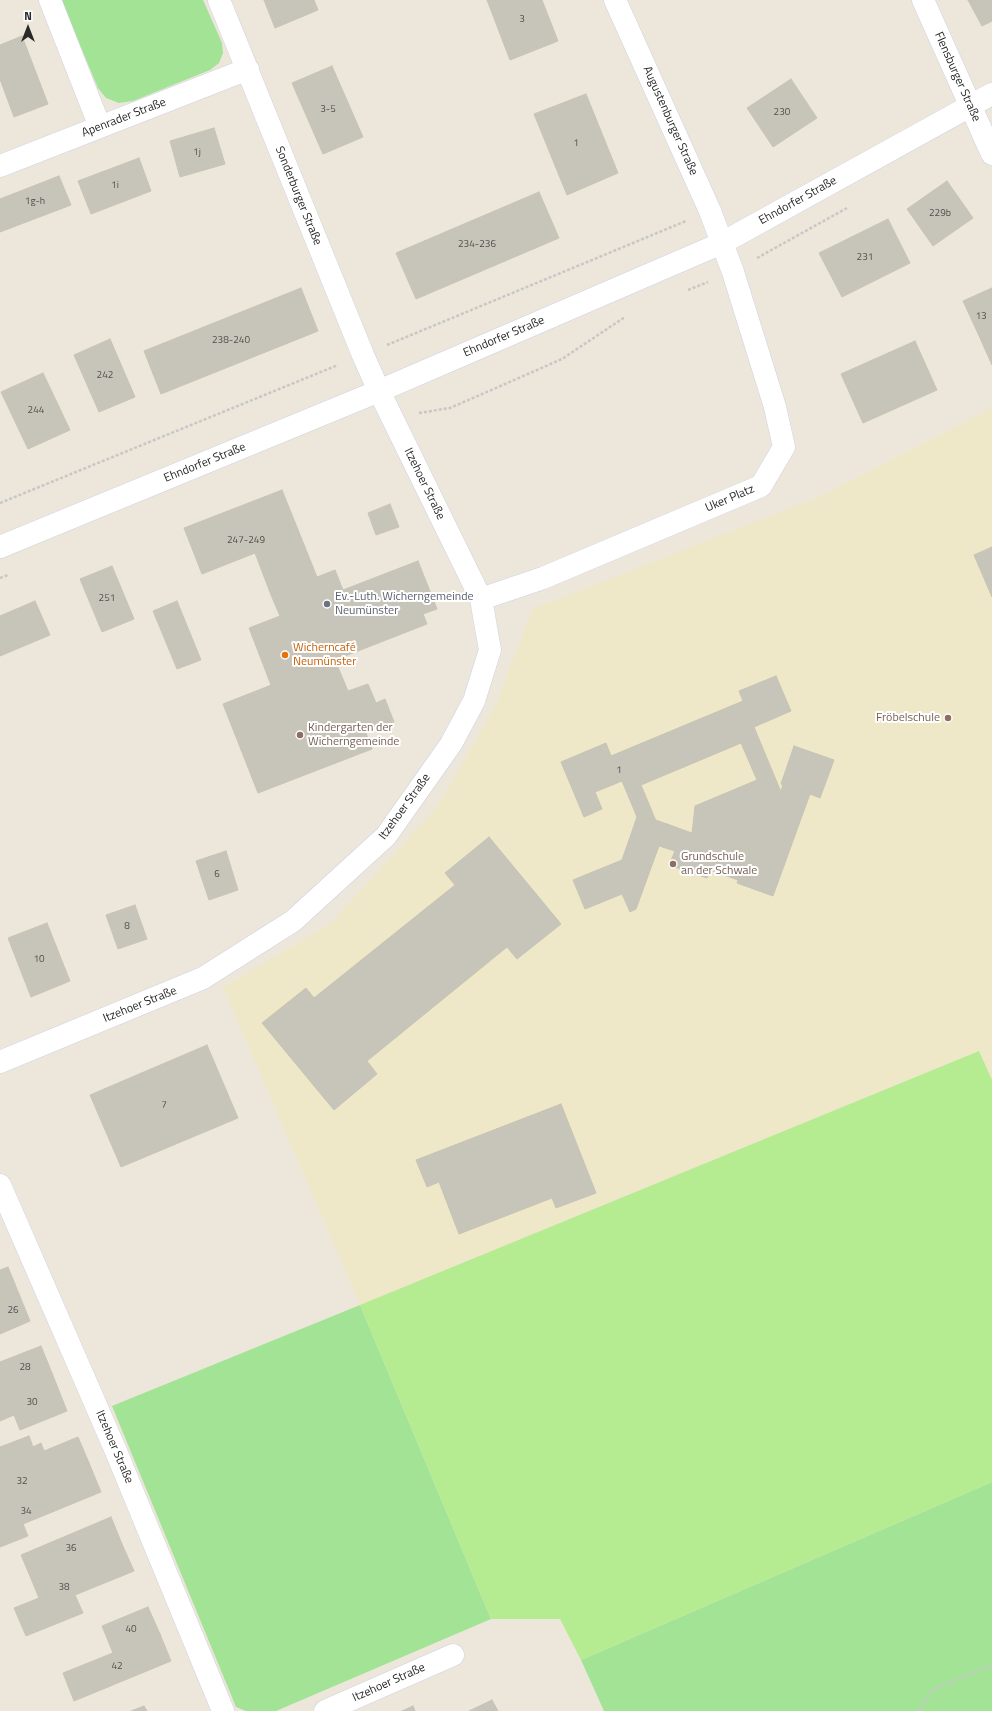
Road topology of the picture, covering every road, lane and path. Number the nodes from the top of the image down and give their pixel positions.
1 (50, 0) edge
2 (219, 0) edge
3 (615, 0) edge
4 (923, 0) edge
5 (248, 69) junction
6 (992, 94) edge
7 (970, 106) junction
8 (100, 127) junction
9 (992, 154) edge
10 (0, 166) edge
11 (722, 243) junction
12 (379, 391) junction
13 (0, 547) edge
14 (481, 599) junction
15 (0, 1062) edge
16 (0, 1185) edge
17 (453, 1655) dead end
18 (992, 1665) edge
19 (223, 1711) edge
20 (325, 1711) edge
21 (918, 1711) edge

1 - 8 street
2 - 5 street, Sonderburger Straße
3 - 11 street, Augustenburger Straße
4 - 7 street, Flensburger Straße
5 - 8 street, Apenrader Straße
5 - 12 street, Sonderburger Straße
6 - 7 street, Ehndorfer Straße
7 - 9 street, Flensburger Straße
7 - 11 street, Ehndorfer Straße
8 - 10 street, Apenrader Straße
11 - 12 street, Ehndorfer Straße
11 - 14 street, Uker Platz
12 - 13 street, Ehndorfer Straße
12 - 14 street, Itzehoer Straße
14 - 15 street, Itzehoer Straße
16 - 19 street, Itzehoer Straße
17 - 20 street, Itzehoer Straße
18 - 21 path

